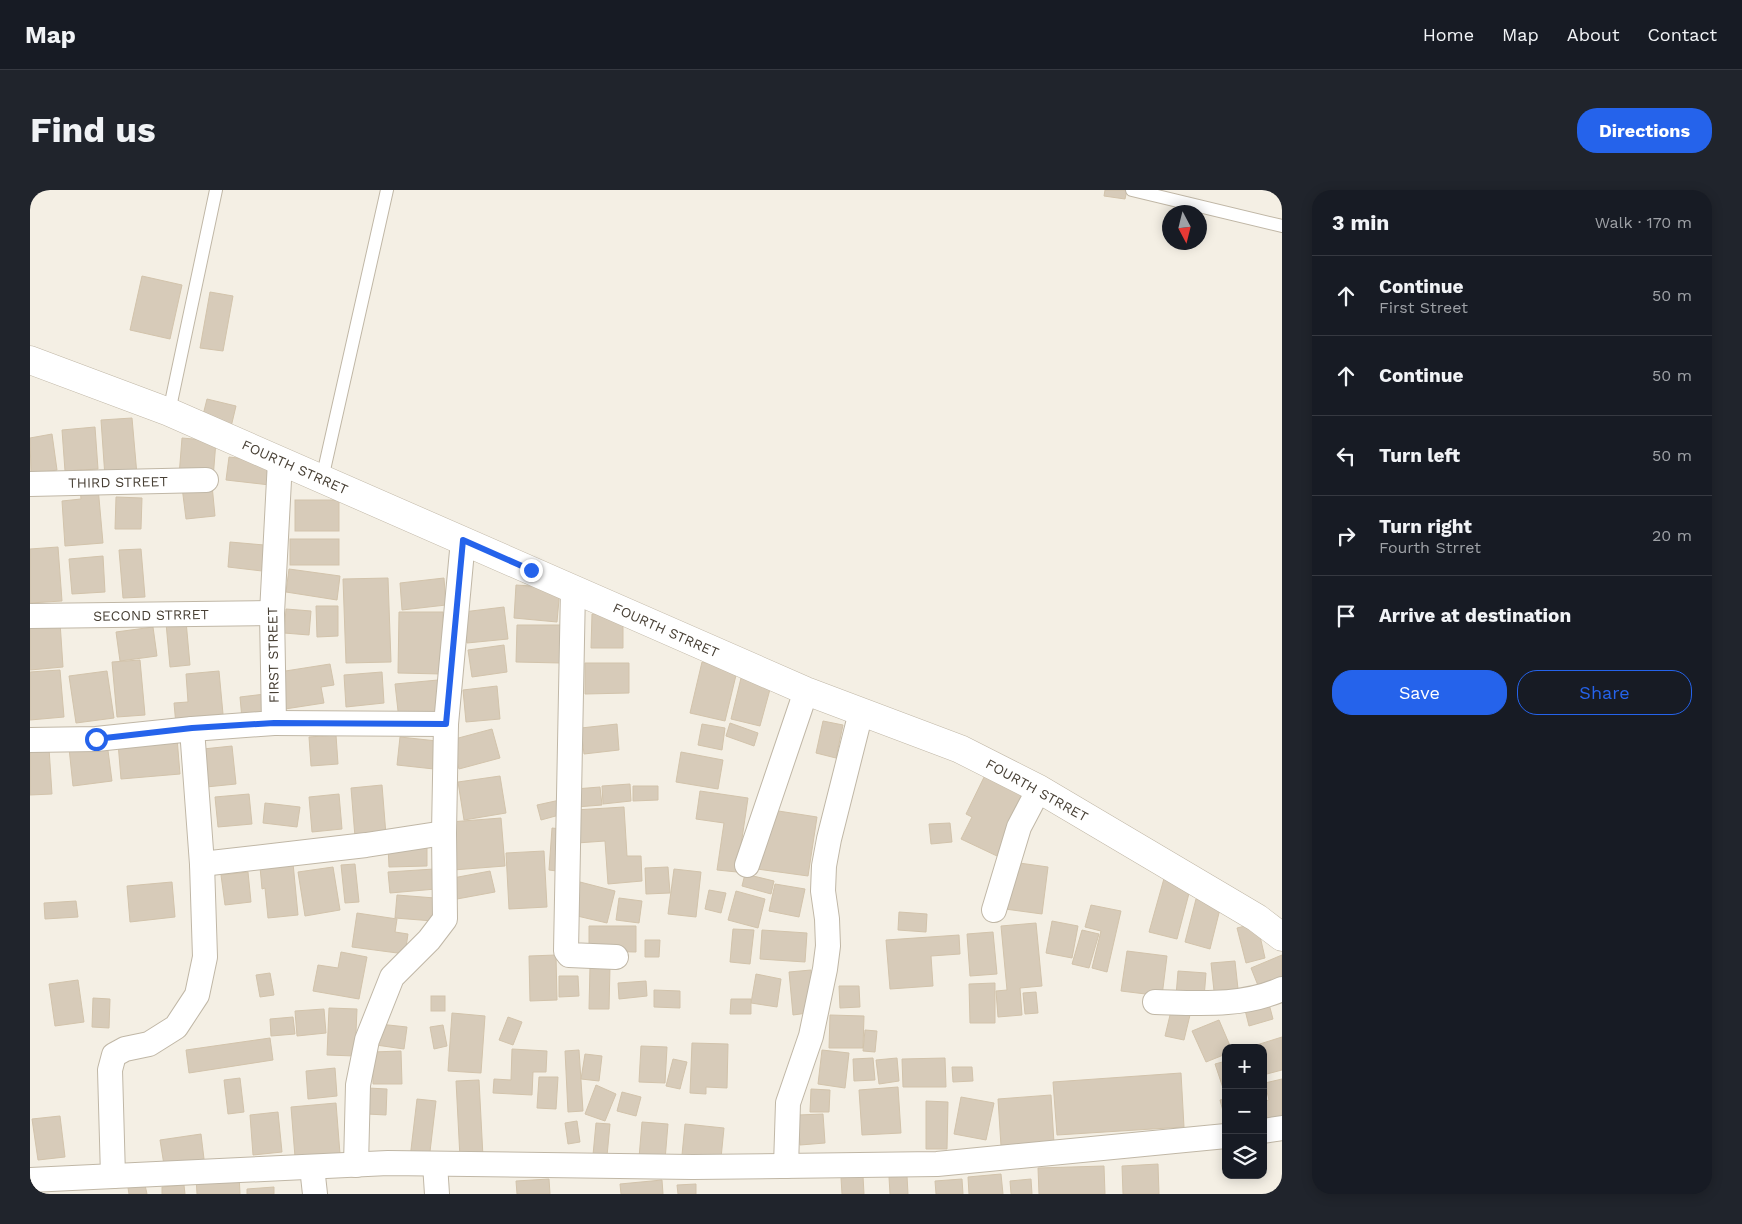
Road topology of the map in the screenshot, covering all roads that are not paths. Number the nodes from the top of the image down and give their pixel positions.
1 (216, 190) edge
2 (388, 190) edge
3 (1132, 190) edge
4 (1282, 226) edge
5 (30, 360) edge
6 (169, 412) junction
7 (280, 461) junction
8 (322, 479) junction
9 (206, 480) dead end
10 (30, 484) edge
11 (463, 540) junction
12 (573, 589) junction
13 (272, 613) junction
14 (30, 616) edge
15 (806, 691) junction
16 (860, 712) junction
17 (274, 723) junction
18 (446, 724) junction
19 (192, 728) junction
20 (30, 740) edge
21 (1039, 789) junction
22 (444, 833) junction
23 (202, 864) junction
24 (747, 865) dead end
25 (994, 910) dead end
26 (1282, 937) edge
27 (616, 957) dead end
28 (1282, 989) edge
29 (1155, 1002) dead end
30 (1282, 1128) edge
31 (1267, 1130) edge
32 (1222, 1136) edge
33 (435, 1164) junction
34 (356, 1165) junction
35 (786, 1166) junction
36 (312, 1167) junction
37 (113, 1176) junction
38 (30, 1180) edge
39 (315, 1194) edge
40 (437, 1194) edge

1 - 6 lane
2 - 8 lane
3 - 4 lane
5 - 6 street, FOURTH STRRET
6 - 7 street, FOURTH STRRET
7 - 8 street, FOURTH STRRET
7 - 13 street, FIRST STREET
8 - 11 street, FOURTH STRRET
9 - 10 street, THIRD STREET
11 - 12 street, FOURTH STRRET
11 - 18 street
12 - 15 street, FOURTH STRRET
12 - 27 street
13 - 14 street, SECOND STRRET
13 - 17 street, FIRST STREET
15 - 16 street, FOURTH STRRET
15 - 24 street
16 - 21 street, FOURTH STRRET
16 - 35 street
17 - 18 street
17 - 19 street, FIRST STREET
18 - 22 street
19 - 20 street, FIRST STREET
19 - 23 street
21 - 25 street
21 - 26 street, FOURTH STRRET
22 - 23 street
22 - 34 street
23 - 37 street
28 - 29 street
30 - 31 street
32 - 35 street
33 - 34 street
33 - 35 street
33 - 40 street
34 - 36 street
36 - 37 street
36 - 39 street
37 - 38 street

